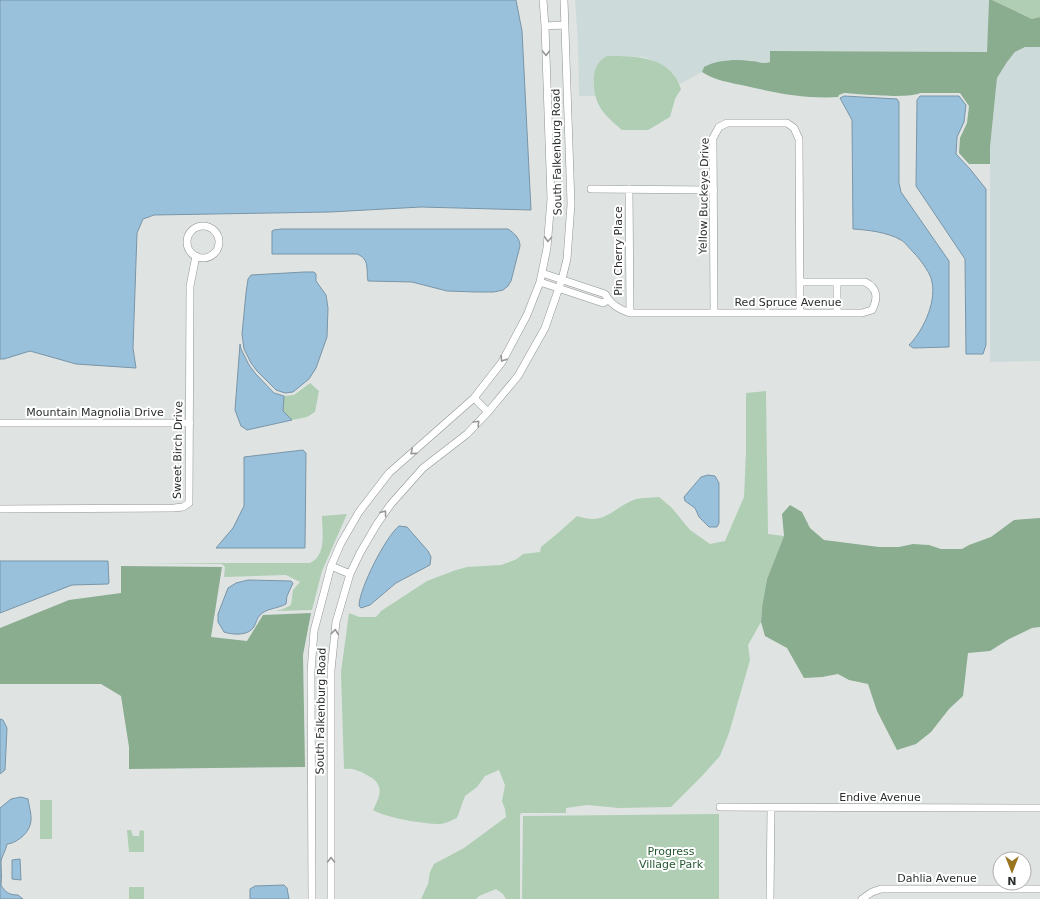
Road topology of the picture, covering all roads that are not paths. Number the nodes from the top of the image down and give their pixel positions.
1 (543, 0) edge
2 (564, 0) edge
3 (565, 25) junction
4 (545, 26) junction
5 (591, 189) dead end
6 (629, 189) junction
7 (714, 190) junction
8 (196, 256) junction
9 (542, 273) junction
10 (562, 279) junction
11 (540, 282) junction
12 (800, 282) junction
13 (837, 282) junction
14 (559, 288) junction
15 (594, 290) junction
16 (591, 298) junction
17 (608, 300) junction
18 (630, 313) junction
19 (714, 313) junction
20 (800, 313) junction
21 (836, 313) junction
22 (474, 398) junction
23 (488, 412) junction
24 (0, 423) edge
25 (190, 423) junction
26 (0, 509) edge
27 (331, 566) junction
28 (350, 574) junction
29 (720, 807) dead end
30 (770, 808) junction
31 (1040, 808) edge
32 (1040, 889) edge
33 (312, 899) edge
34 (331, 899) edge
35 (770, 899) edge
36 (862, 899) edge

1 - 4 street, South Falkenburg Road
2 - 3 street, South Falkenburg Road
3 - 4 street
3 - 10 street, South Falkenburg Road
4 -> 9 street, South Falkenburg Road
5 - 6 street
6 - 7 street
6 - 18 street, Pin Cherry Place
7 - 12 street, Yellow Buckeye Drive
7 - 19 street, Yellow Buckeye Drive
8 - 8 street
8 - 25 street, Sweet Birch Drive
9 - 10 street, Red Spruce Avenue
9 - 11 street, South Falkenburg Road
10 - 14 street, South Falkenburg Road
10 - 15 street, Red Spruce Avenue
11 - 14 street, Red Spruce Avenue
11 -> 22 street, South Falkenburg Road
12 - 13 street, Red Spruce Avenue
12 - 20 street, Yellow Buckeye Drive
13 - 21 street
13 - 21 street, Red Spruce Avenue
14 - 16 street, Red Spruce Avenue
14 - 23 street, South Falkenburg Road
15 - 16 street
15 - 17 street, Red Spruce Avenue
16 - 17 street, Red Spruce Avenue
17 - 18 street, Red Spruce Avenue
18 - 19 street, Red Spruce Avenue
19 - 20 street, Red Spruce Avenue
20 - 21 street, Red Spruce Avenue
22 - 23 street
22 -> 27 street, South Falkenburg Road
28 -> 23 street, South Falkenburg Road
24 - 25 street, Mountain Magnolia Drive
25 - 26 street, Sweet Birch Drive
27 - 28 street
27 - 33 street, South Falkenburg Road
34 -> 28 street, South Falkenburg Road
29 - 30 street, Endive Avenue
30 - 31 street, Endive Avenue
30 - 35 street
32 - 36 street, Dahlia Avenue

